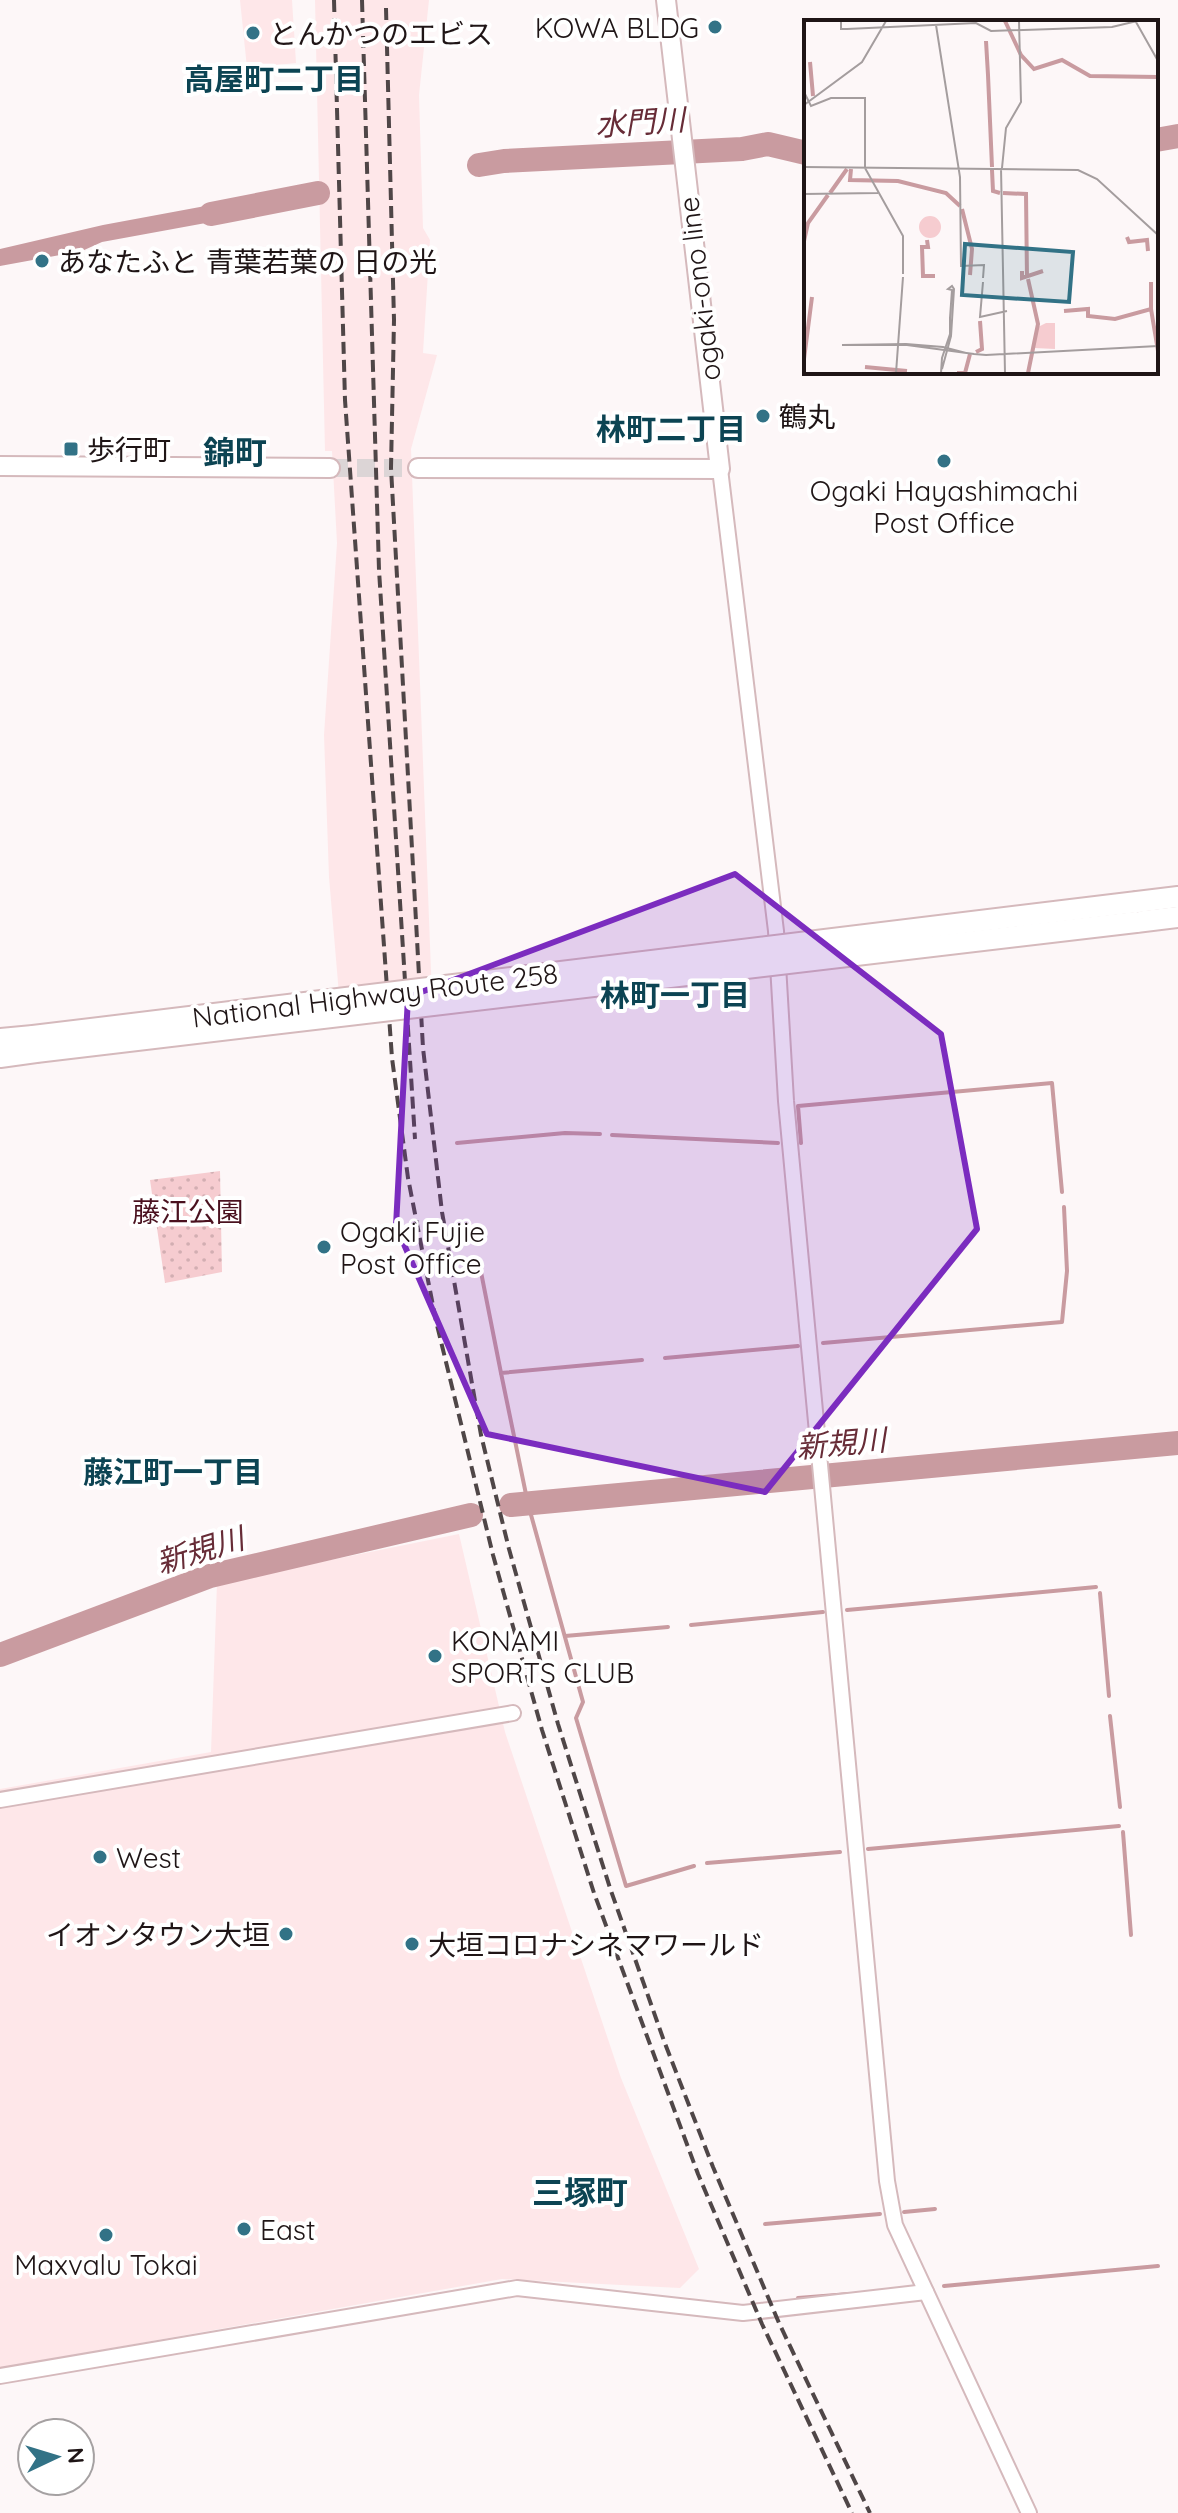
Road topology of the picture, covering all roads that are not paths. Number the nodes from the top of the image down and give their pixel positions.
1 (666, 0) edge
2 (0, 466) edge
3 (330, 468) tunnel mouth
4 (418, 468) tunnel mouth
5 (720, 469) junction
6 (1178, 897) edge
7 (1137, 912) junction
8 (1178, 917) edge
9 (0, 1039) edge
10 (35, 1044) junction
11 (0, 1057) edge
12 (513, 1713) dead end
13 (0, 1800) edge
14 (926, 2292) junction
15 (0, 2376) edge
16 (1029, 2513) edge

1 - 5 main road, ogaki-ono line
2 - 3 main road
4 - 5 main road
5 - 14 street
6 - 7 highway, National Highway Route 258
7 - 8 highway, National Highway Route 258
7 - 10 highway, National Highway Route 258, bridge
9 - 10 highway, National Highway Route 258
10 - 11 highway, National Highway Route 258
12 - 13 street
14 - 15 street
14 - 16 street

